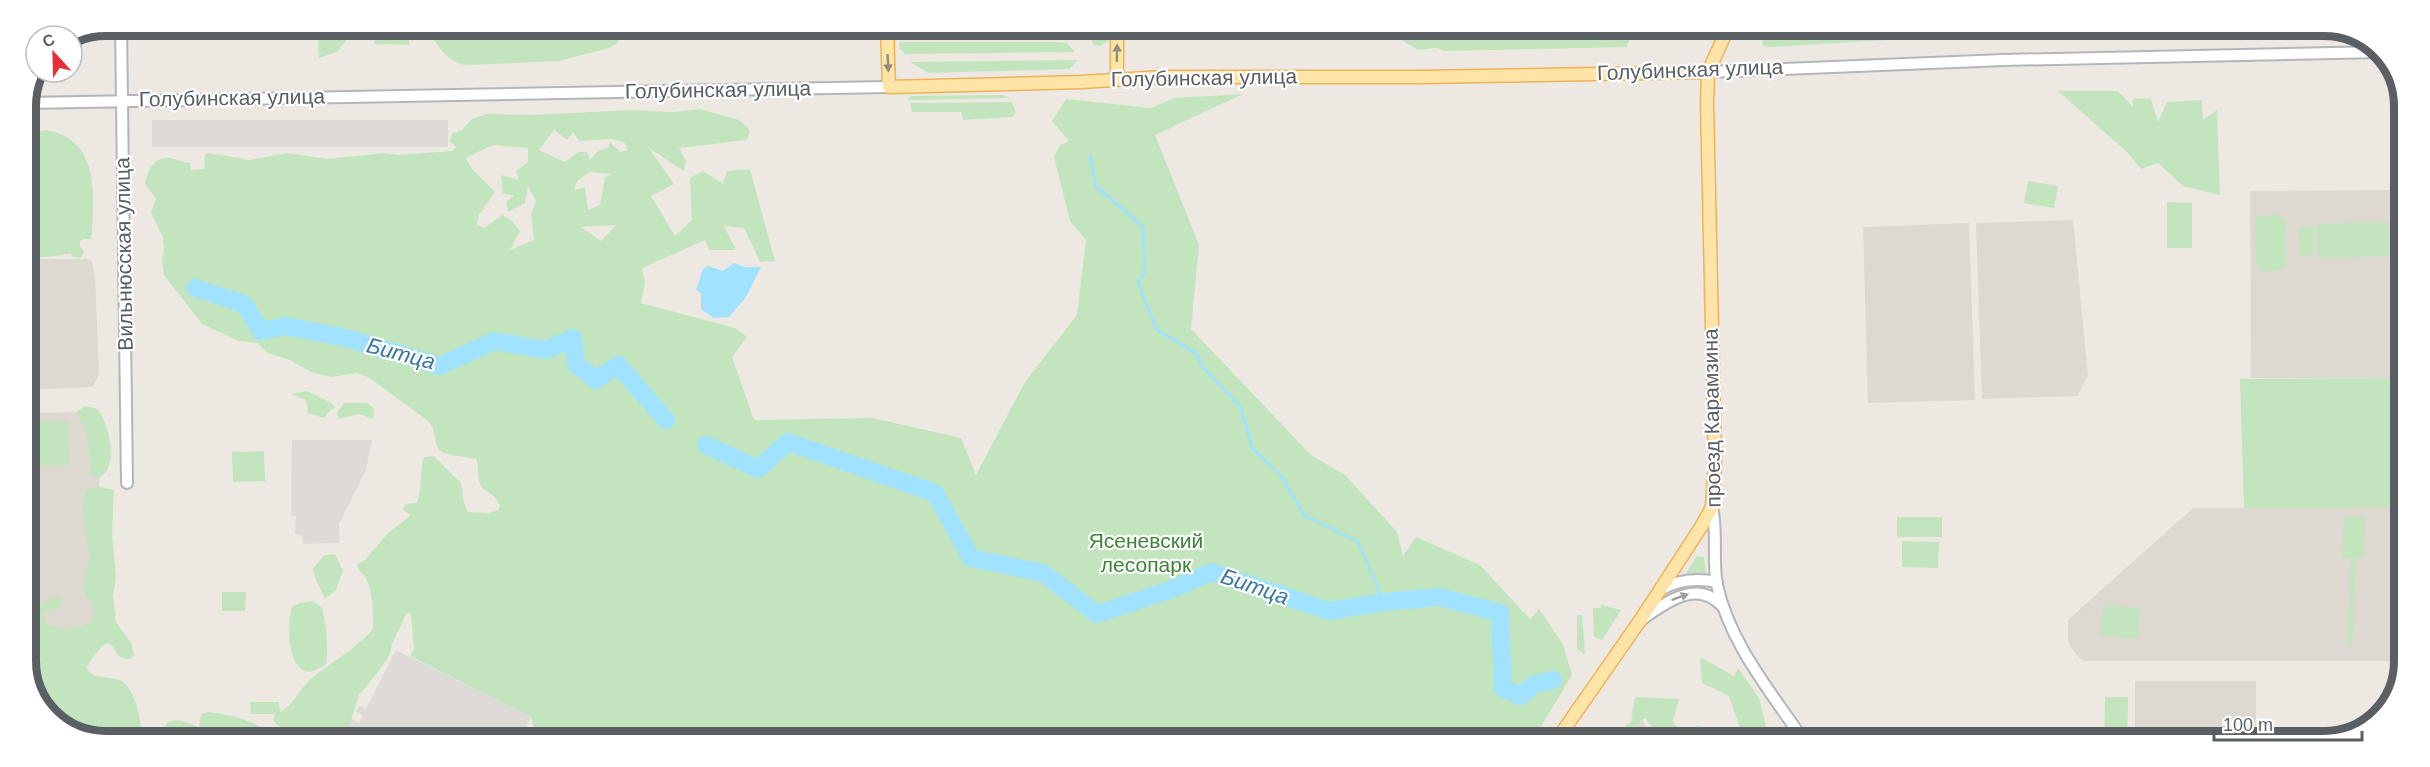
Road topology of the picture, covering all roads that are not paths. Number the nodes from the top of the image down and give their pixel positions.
1 (121, 36) edge
2 (887, 36) edge
3 (1117, 36) edge
4 (1724, 36) edge
5 (2369, 52) edge
6 (1708, 72) junction
7 (1117, 80) junction
8 (889, 87) junction
9 (123, 100) junction
10 (36, 103) edge
11 (127, 483) dead end
12 (1712, 507) junction
13 (1717, 582) junction
14 (1660, 590) junction
15 (1723, 607) junction
16 (1639, 622) junction
17 (1582, 705) junction
18 (1563, 731) edge
19 (1569, 731) edge
20 (1797, 731) edge

1 - 9 street, Вильнюсская улица
2 -> 8 main road
7 -> 3 main road
4 - 6 main road
5 - 6 street, Голубинская улица
6 - 7 main road, Голубинская улица
6 - 12 main road, проезд Карамзина
7 - 8 main road, Голубинская улица
8 - 9 street, Голубинская улица
9 - 10 street, Голубинская улица
9 - 11 street, Вильнюсская улица
12 - 13 street, проезд Карамзина
12 - 14 main road
13 - 14 street
13 - 15 street, проезд Карамзина
14 - 16 main road
16 -> 15 street
15 - 20 street, проезд Карамзина
16 - 17 main road
17 - 18 main road
17 - 19 main road

